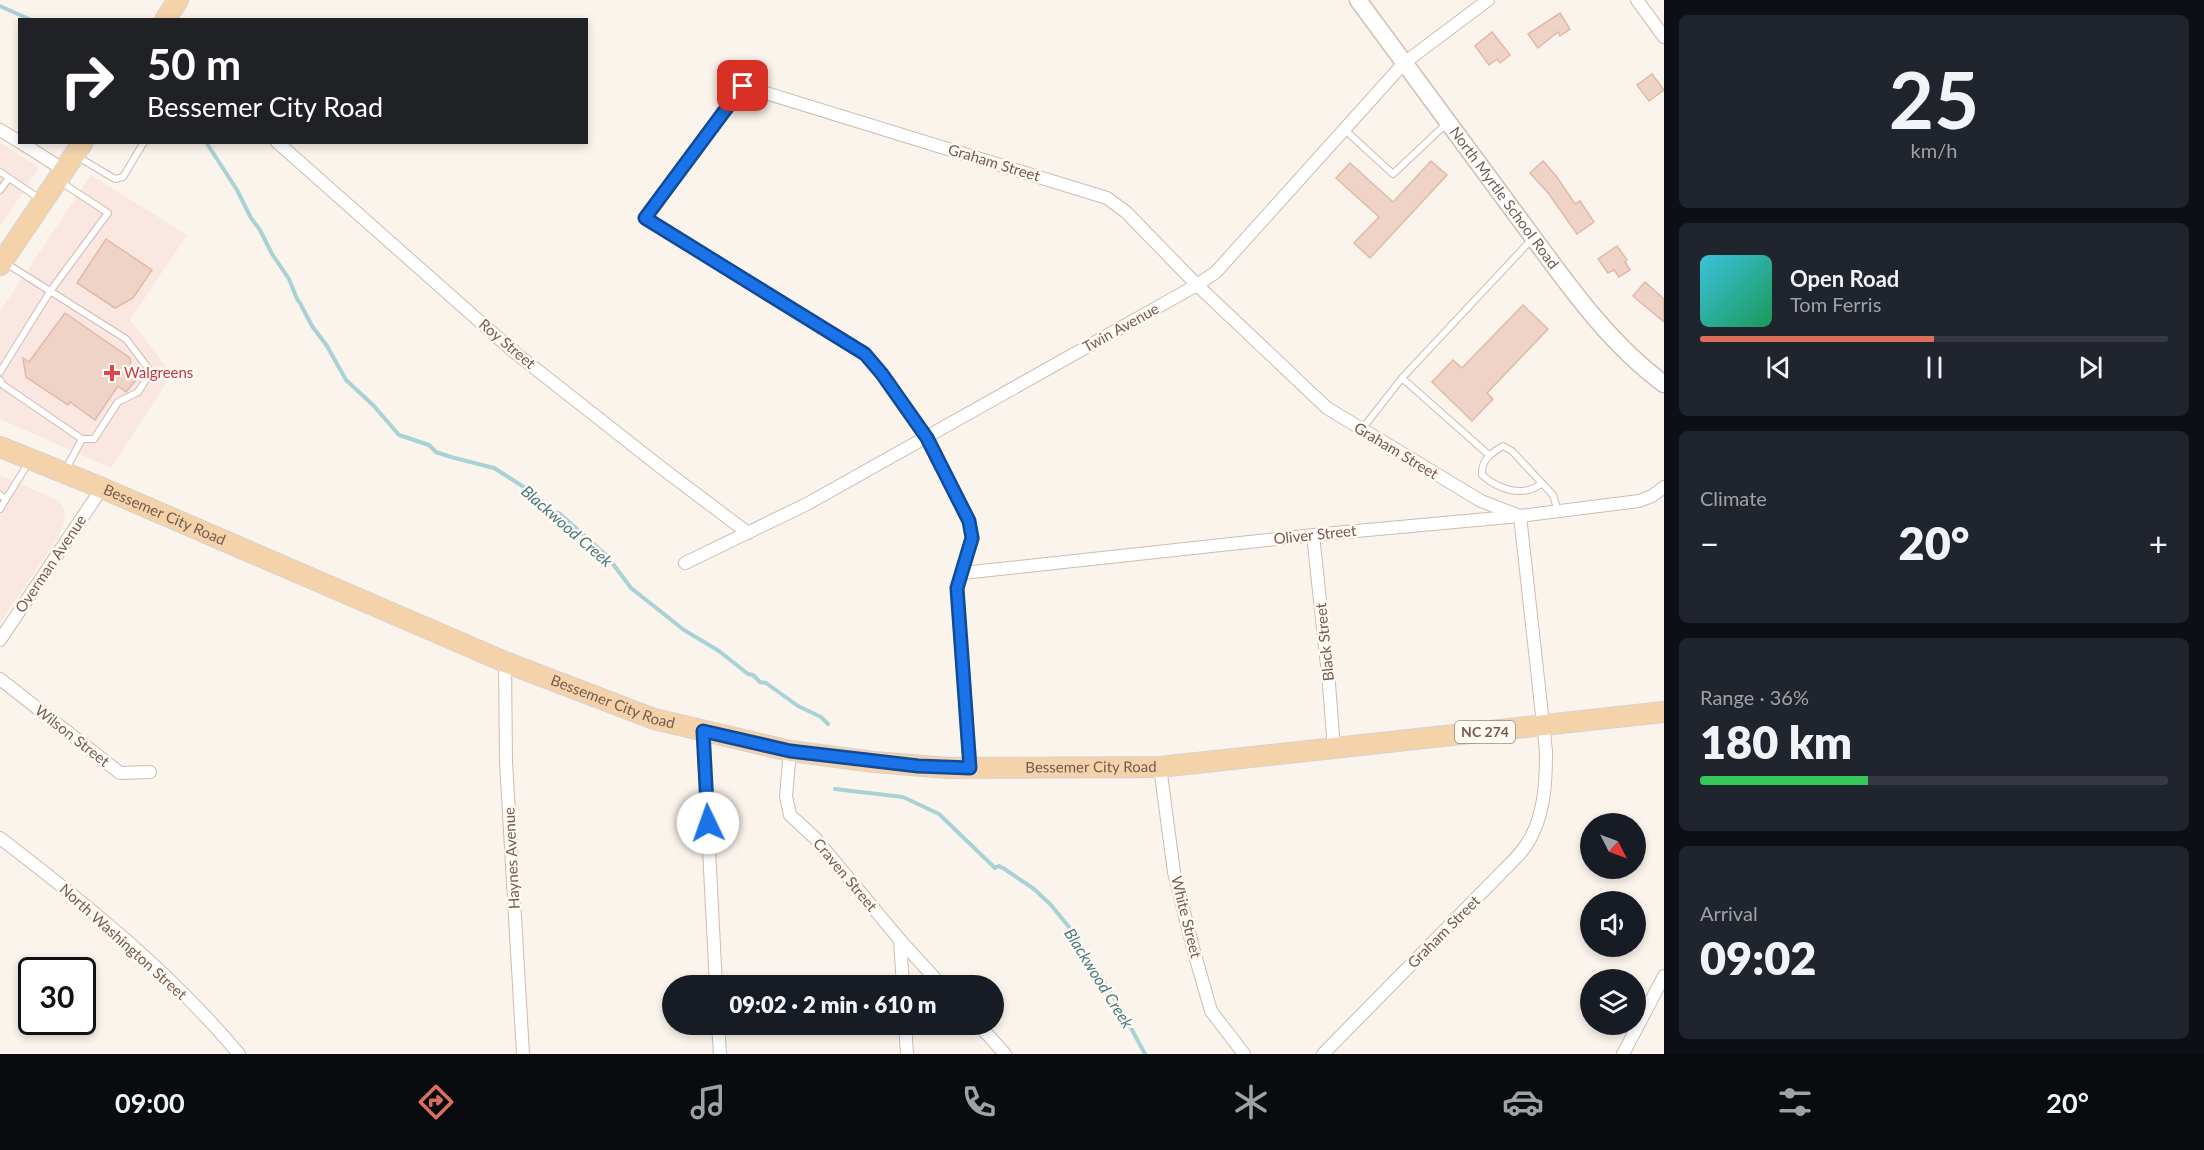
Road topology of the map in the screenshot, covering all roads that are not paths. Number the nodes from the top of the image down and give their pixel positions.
1 (1358, 0) edge
2 (1488, 0) edge
3 (1637, 0) edge
4 (1664, 37) edge
5 (1404, 63) junction
6 (1448, 122) junction
7 (1344, 129) junction
8 (0, 130) edge
9 (18, 141) edge
10 (25, 144) edge
11 (279, 144) edge
12 (143, 145) edge
13 (70, 162) edge
14 (0, 172) edge
15 (9, 178) junction
16 (0, 190) edge
17 (43, 201) junction
18 (1533, 237) junction
19 (1, 262) edge
20 (1197, 285) junction
21 (51, 290) junction
22 (0, 372) edge
23 (1402, 378) junction
24 (0, 380) edge
25 (1664, 384) edge
26 (1361, 430) junction
27 (927, 438) junction
28 (82, 439) junction
29 (0, 447) edge
30 (1489, 455) junction
31 (30, 459) junction
32 (64, 472) junction
33 (1541, 484) junction
34 (1664, 487) edge
35 (102, 488) junction
36 (3, 497) edge
37 (0, 509) edge
38 (1558, 511) junction
39 (1520, 516) junction
40 (747, 533) junction
41 (1313, 535) junction
42 (685, 563) dead end
43 (963, 573) junction
44 (0, 640) edge
45 (505, 662) junction
46 (0, 679) edge
47 (1664, 712) edge
48 (1542, 726) junction
49 (703, 731) junction
50 (1334, 749) junction
51 (790, 751) junction
52 (1160, 767) junction
53 (970, 768) junction
54 (150, 772) dead end
55 (0, 838) edge
56 (900, 940) junction
57 (715, 975) edge
58 (902, 975) edge
59 (932, 975) edge
60 (1664, 976) edge
61 (719, 1035) edge
62 (906, 1035) edge
63 (988, 1035) edge
64 (239, 1054) edge
65 (523, 1054) edge
66 (720, 1054) edge
67 (907, 1054) edge
68 (1005, 1054) edge
69 (1244, 1054) edge
70 (1323, 1054) edge
71 (1623, 1054) edge

1 - 5 main road, North Myrtle School Road
2 - 5 street, Twin Avenue
3 - 4 street
5 - 6 main road, North Myrtle School Road
5 - 7 street, Twin Avenue
6 - 7 lane
6 - 18 main road, North Myrtle School Road
7 - 20 street, Twin Avenue
8 - 9 street
10 - 13 street
11 - 40 street, Roy Street
12 - 13 lane
13 - 17 main road
13 - 21 lane
14 - 15 lane
15 - 16 lane
15 - 17 lane
17 - 19 main road
18 - 23 lane
18 - 25 main road, North Myrtle School Road
19 - 21 lane
20 - 26 street, Graham Street
20 - 27 street, Twin Avenue
20 - 27 street, Graham Street
21 - 22 lane
21 - 28 lane
23 - 26 lane
23 - 30 lane
24 - 28 lane
26 - 39 street, Graham Street
27 - 40 street, Twin Avenue
27 - 43 street
28 - 32 lane
29 - 31 main road, Bessemer City Road / NC 274
30 - 33 lane
30 - 33 lane
31 - 32 main road, Bessemer City Road / NC 274
31 - 36 lane
32 - 35 main road, Bessemer City Road / NC 274
33 - 38 lane
34 - 38 street, Oliver Street
35 - 44 street, Overman Avenue
35 - 45 main road, Bessemer City Road / NC 274
36 - 37 lane
38 - 39 street, Oliver Street
39 - 41 street, Oliver Street
39 - 48 street, Graham Street
40 - 42 street, Twin Avenue
41 - 43 street, Oliver Street
41 - 50 street, Black Street
43 - 53 street
45 - 49 main road, Bessemer City Road / NC 274
45 - 65 street, Haynes Avenue
46 - 54 street, Wilson Street
47 - 48 main road, Bessemer City Road / NC 274
48 - 50 main road, Bessemer City Road / NC 274
48 - 70 street, Graham Street
49 - 51 main road, Bessemer City Road / NC 274
49 - 57 street
50 - 52 main road, Bessemer City Road / NC 274
51 - 53 main road, Bessemer City Road / NC 274
51 - 56 street, Craven Street
52 - 53 main road, Bessemer City Road / NC 274
52 - 69 street, White Street
55 - 64 street, North Washington Street
56 - 58 street
56 - 59 street, Craven Street
60 - 71 street
61 - 66 street
62 - 67 street
63 - 68 street

